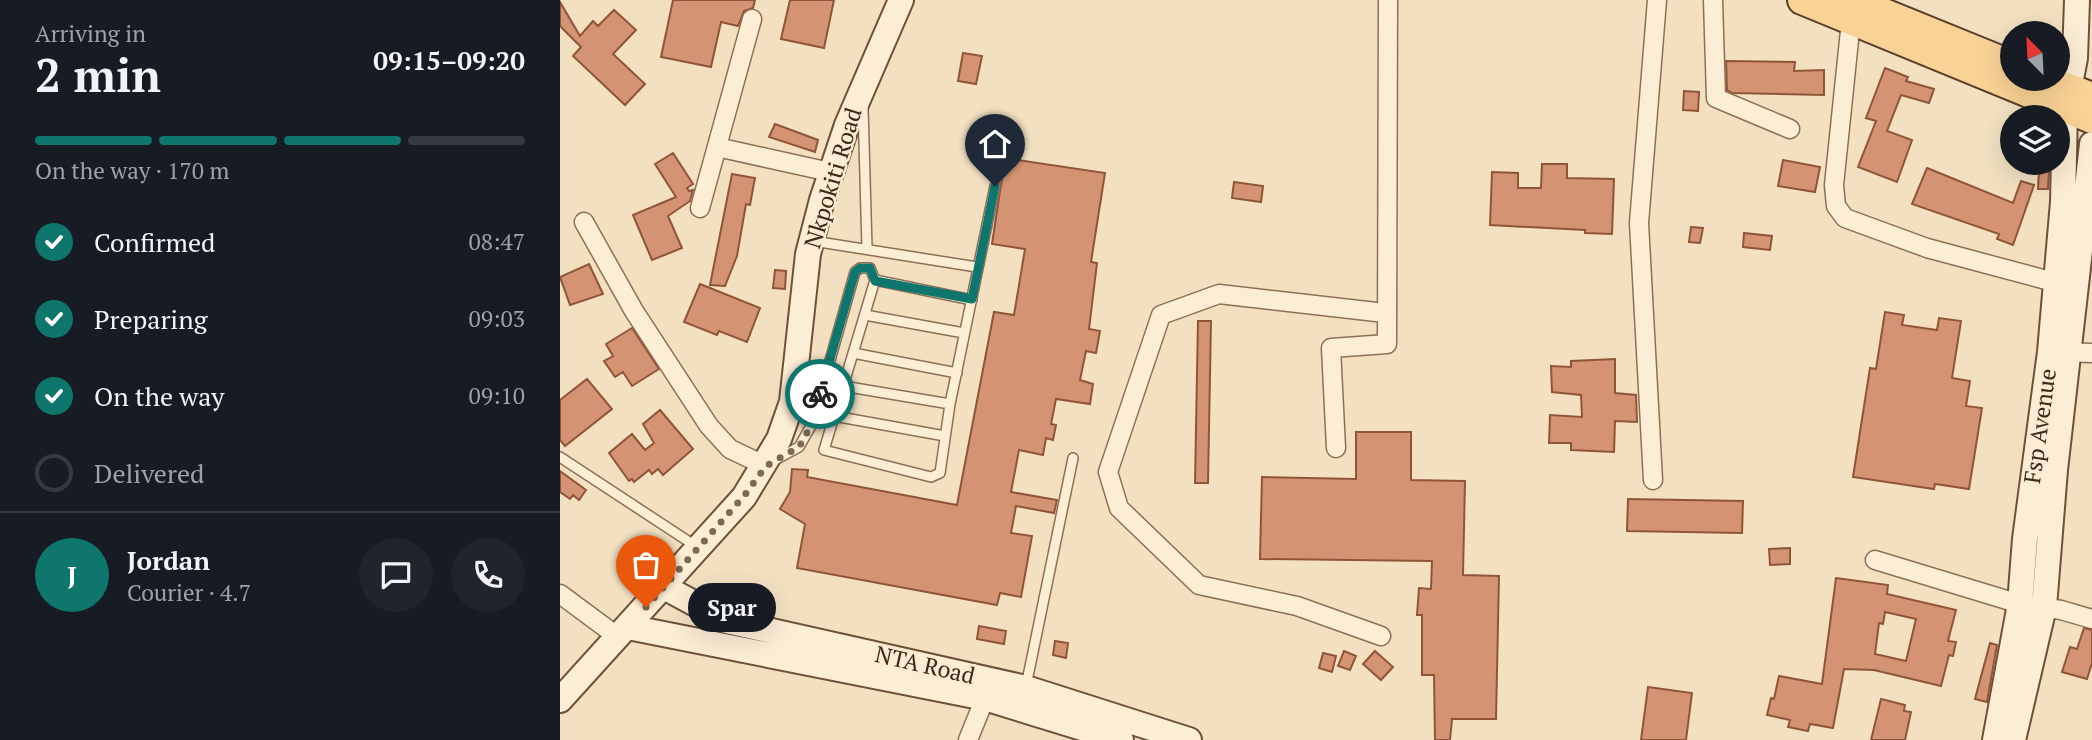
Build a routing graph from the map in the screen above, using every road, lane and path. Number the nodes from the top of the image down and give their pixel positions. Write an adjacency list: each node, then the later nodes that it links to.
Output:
1 (901, 0): 10 (main road, Nkpokiti Road)
2 (1388, 0): 26 (street)
3 (1657, 0): 40 (street)
4 (1713, 0): 13 (street)
5 (1802, 0): 7 (main road)
6 (2077, 0): 11 (main road, Fsp Avenue)
7 (1852, 11): 9 (main road); 11 (main road); 24 (street)
8 (752, 19): 15 (street)
9 (2000, 61)
10 (862, 88): 16 (main road, Nkpokiti Road); 21 (lane)
11 (2068, 93): 12 (main road); 24 (main road, Fsp Avenue)
12 (2092, 119)
13 (1790, 129)
14 (2092, 144): 24 (main road, Fsp Avenue)
15 (717, 147): 16 (street); 18 (street)
16 (830, 172): 20 (main road, Nkpokiti Road)
17 (995, 186): 22 (lane)
18 (700, 208)
19 (584, 222): 39 (street)
20 (812, 240): 21 (lane); 39 (main road, Nkpokiti Road)
21 (867, 248): 22 (lane)
22 (978, 267): 25 (lane)
23 (875, 281): 25 (lane); 27 (lane); 39 (lane)
24 (2066, 285): 29 (main road, Fsp Avenue)
25 (972, 299): 28 (lane)
26 (1385, 313): 36 (street); 48 (street)
27 (865, 315): 28 (lane); 30 (lane)
28 (964, 333): 31 (lane)
29 (2071, 352): 45 (main road, Fsp Avenue)
30 (853, 353): 31 (lane); 32 (lane)
31 (957, 373): 33 (lane)
32 (843, 386): 33 (lane); 34 (lane)
33 (950, 404): 35 (lane)
34 (834, 416): 35 (lane); 35 (lane)
35 (945, 436)
36 (1336, 448)
37 (560, 457): 41 (lane)
38 (1073, 458): 49 (lane)
39 (766, 466): 41 (main road, Nkpokiti Road)
40 (1653, 481)
41 (699, 548): 43 (main road, Nkpokiti Road)
42 (1875, 560): 45 (street)
43 (664, 587): 47 (main road, Nkpokiti Road); 49 (main road, NTA Road)
44 (560, 594): 47 (street)
45 (2032, 606): 46 (street); 55 (main road, Fsp Avenue); 56 (main road, Fsp Avenue)
46 (2092, 619)
47 (623, 632): 50 (main road, NTA Road); 51 (main road, Nkpokiti Road)
48 (1381, 636)
49 (1026, 688): 54 (main road, NTA Road)
50 (985, 698): 52 (street); 53 (main road, NTA Road)
51 (560, 700)
52 (968, 740)
53 (1121, 740)
54 (1189, 740)
55 (1995, 740)
56 (2013, 740)

